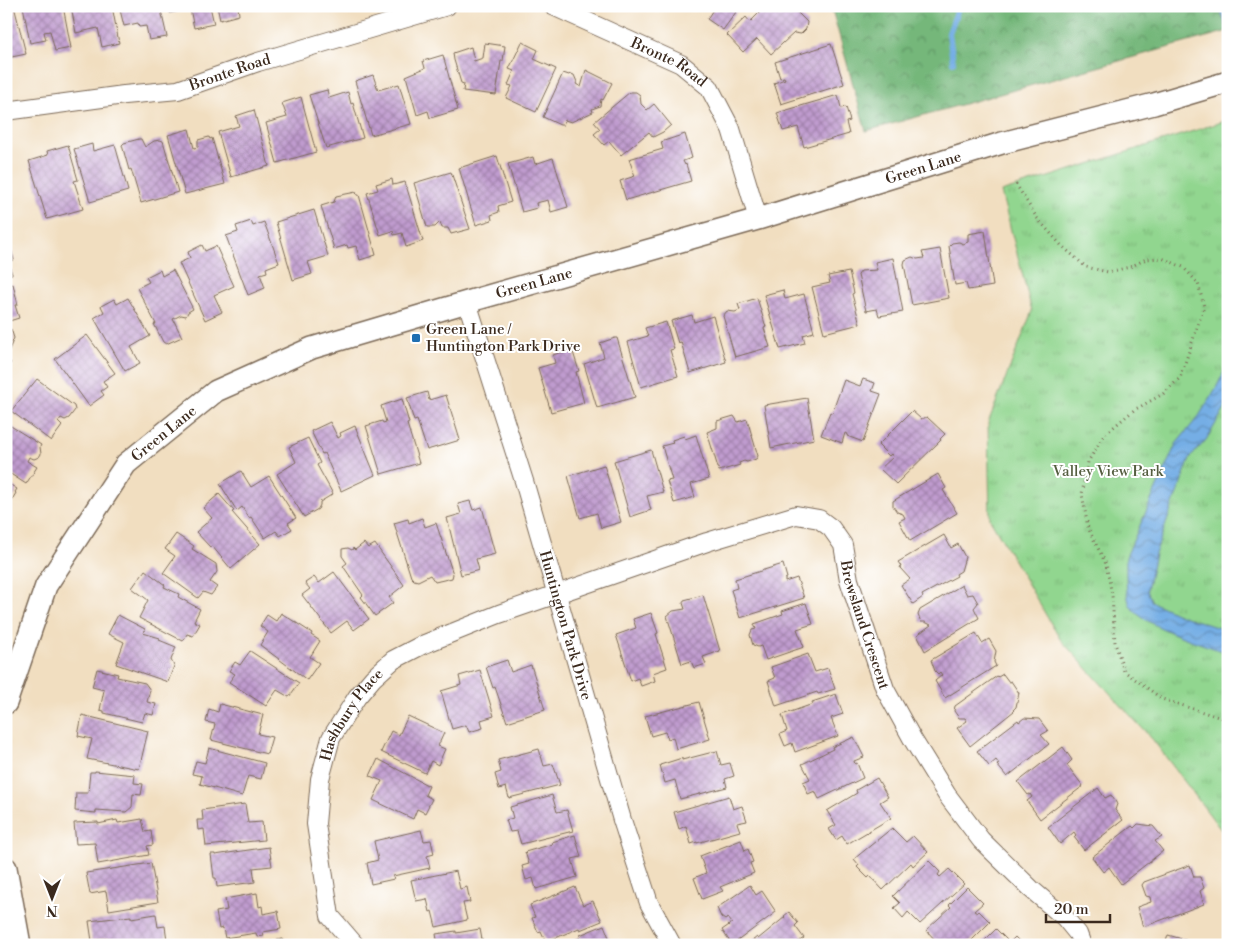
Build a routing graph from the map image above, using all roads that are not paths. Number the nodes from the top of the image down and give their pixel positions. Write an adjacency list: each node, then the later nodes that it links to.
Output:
1 (447, 6): 4 (street, Bronte Road)
2 (553, 6): 5 (street, Bronte Road)
3 (1228, 82): 5 (street, Green Lane)
4 (6, 110)
5 (758, 218): 6 (street, Green Lane)
6 (467, 302): 7 (street, Huntington Park Drive); 8 (street, Green Lane)
7 (556, 593): 11 (street, Hashbury Place); 12 (street, Huntington Park Drive); 13 (street, Brewsland Crescent)
8 (6, 703)
9 (6, 868): 10 (street)
10 (20, 945)
11 (355, 945)
12 (672, 945)
13 (1082, 945)

